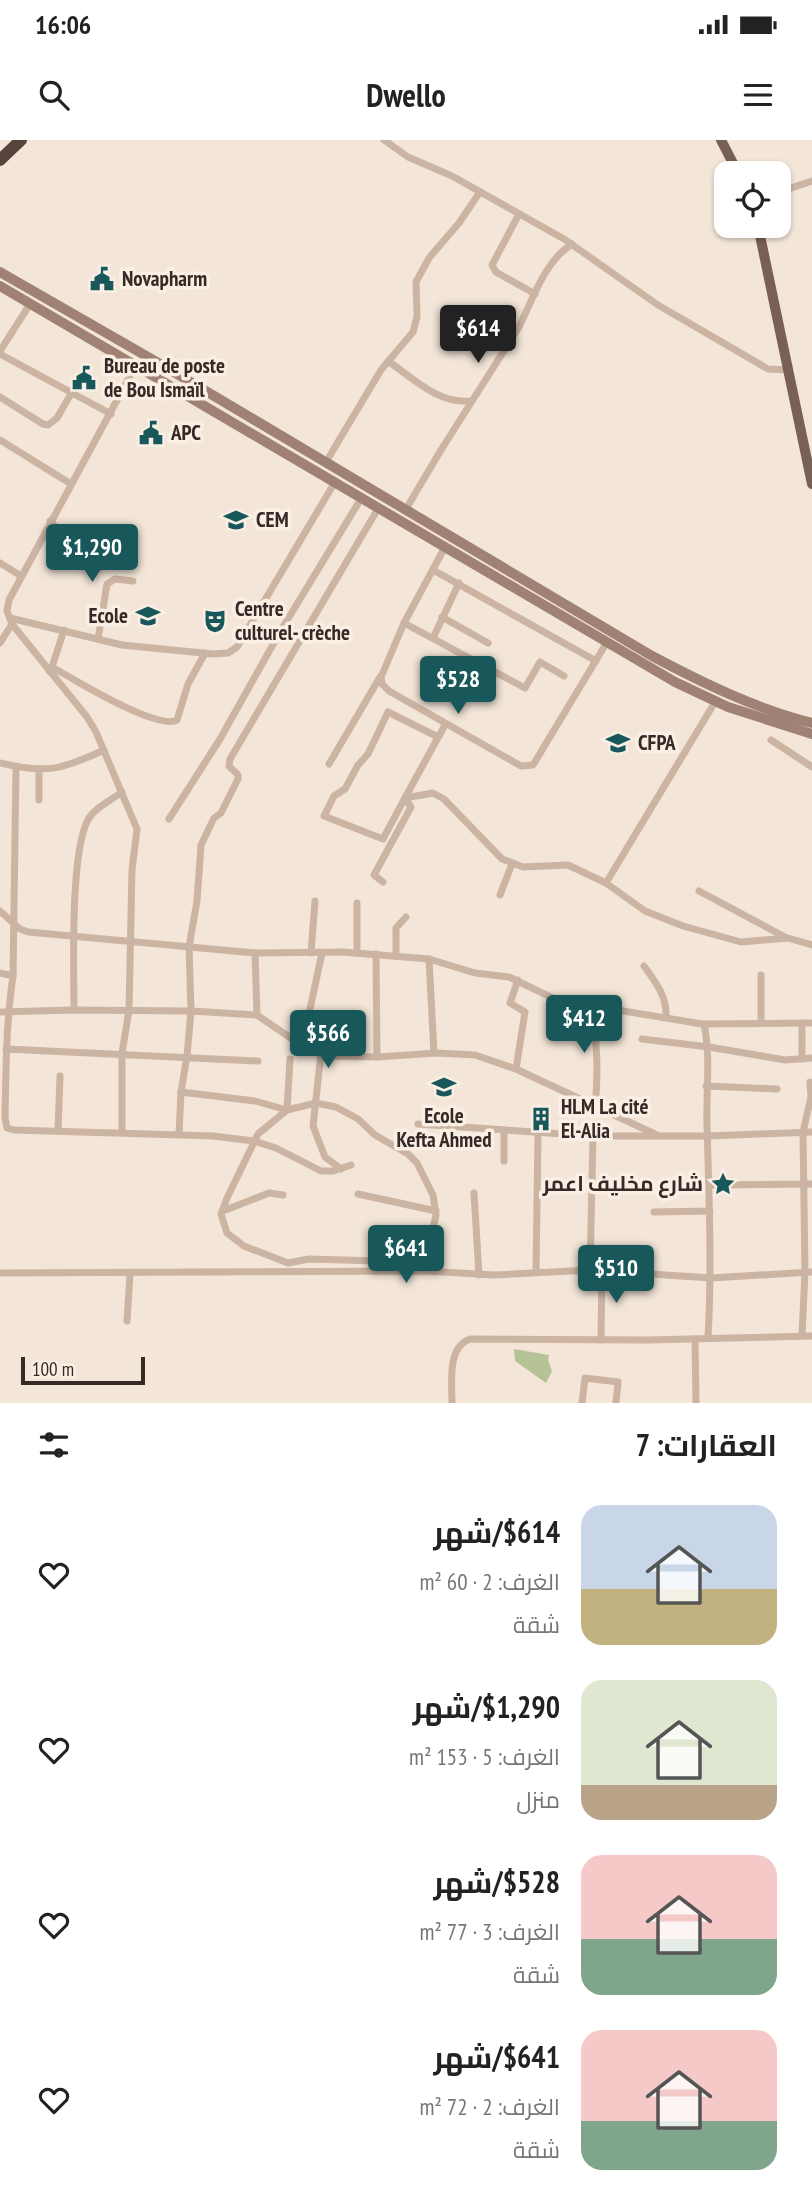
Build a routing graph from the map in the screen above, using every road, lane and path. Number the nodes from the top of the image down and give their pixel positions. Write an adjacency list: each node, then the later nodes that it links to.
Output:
1 (21, 140): 4 (highway)
2 (384, 140): 8 (street)
3 (721, 140): 5 (main road)
4 (0, 160)
5 (731, 161)
6 (812, 181): 7 (street)
7 (791, 188)
8 (480, 192): 9 (street); 17 (street)
9 (519, 214): 11 (street); 14 (street)
10 (760, 238): 19 (main road)
11 (572, 244): 14 (street); 19 (street)
12 (0, 272): 25 (main road)
13 (0, 286): 15 (main road)
14 (534, 294): 22 (street)
15 (30, 304): 16 (street); 18 (main road)
16 (0, 352): 20 (street)
17 (388, 361): 22 (street); 25 (street)
18 (136, 365): 23 (street); 26 (main road)
19 (788, 370): 28 (main road)
20 (72, 392): 21 (street); 23 (street)
21 (0, 397)
22 (471, 401): 31 (street)
23 (111, 414): 27 (street)
24 (0, 440): 27 (street)
25 (326, 462): 31 (main road)
26 (335, 482): 29 (main road); 49 (street)
27 (71, 484): 32 (street)
28 (812, 484)
29 (362, 497): 30 (main road); 69 (street)
30 (379, 507): 33 (main road); 84 (street)
31 (406, 509): 55 (main road)
32 (50, 521): 34 (street); 37 (street)
33 (445, 547): 36 (street); 46 (main road)
34 (114, 549)
35 (0, 564): 37 (street)
36 (433, 570): 39 (street); 42 (street)
37 (21, 576): 41 (street)
38 (133, 581): 45 (street)
39 (459, 583): 40 (street); 50 (street)
40 (442, 617): 44 (street); 48 (street)
41 (11, 621): 43 (street); 47 (street); 51 (street)
42 (404, 623): 44 (street); 53 (street)
43 (64, 630): 45 (street); 51 (street)
44 (433, 638): 52 (street)
45 (98, 639): 49 (street)
46 (607, 642): 50 (street); 54 (main road)
47 (0, 643)
48 (488, 643)
49 (205, 653): 51 (street)
50 (596, 661): 56 (street)
51 (51, 669): 60 (street)
52 (564, 676)
53 (381, 677): 56 (street); 62 (street)
54 (715, 702): 57 (main road); 72 (street)
55 (812, 723)
56 (445, 725): 58 (street)
57 (812, 734)
58 (438, 737): 67 (street); 67 (street)
59 (771, 740): 64 (street)
60 (104, 750): 65 (street); 66 (street)
61 (0, 763): 63 (street)
62 (329, 764)
63 (16, 767): 65 (street); 77 (street)
64 (812, 767)
65 (39, 771): 68 (street)
66 (122, 792): 80 (street); 82 (street)
67 (405, 798): 70 (street); 71 (street)
68 (38, 800)
69 (169, 819)
70 (512, 864): 72 (street); 74 (street)
71 (383, 882)
72 (606, 883): 81 (street)
73 (699, 891): 81 (street)
74 (499, 895)
75 (315, 901): 86 (street)
76 (357, 903): 88 (street)
77 (7, 914): 79 (street)
78 (406, 917): 90 (street)
79 (14, 924): 80 (street); 95 (street)
80 (75, 935): 82 (street); 98 (street)
81 (786, 938): 83 (street)
82 (132, 942): 84 (street); 99 (street)
83 (812, 945)
84 (188, 947): 85 (street); 101 (street)
85 (255, 953): 86 (street); 102 (street)
86 (312, 953): 87 (street)
87 (322, 953): 88 (street); 109 (street)
88 (357, 953): 89 (street)
89 (376, 954): 90 (street); 116 (street)
90 (396, 956): 91 (street)
91 (429, 959): 96 (street); 114 (street)
92 (644, 966): 103 (street)
93 (0, 973): 95 (street)
94 (761, 975): 104 (street)
95 (13, 976): 100 (street)
96 (518, 980): 97 (street); 121 (street)
97 (591, 1004): 103 (street); 128 (street)
98 (74, 1010): 99 (street); 100 (street)
99 (129, 1010): 101 (street); 112 (street)
100 (4, 1011): 111 (street)
101 (191, 1011): 102 (street); 115 (street)
102 (257, 1015): 109 (street)
103 (666, 1017): 107 (street)
104 (761, 1023): 105 (street); 107 (street)
105 (802, 1023): 106 (street); 119 (street)
106 (812, 1023)
107 (704, 1024): 110 (street)
108 (642, 1039): 110 (street)
109 (302, 1046): 113 (street)
110 (709, 1047): 119 (street); 124 (street)
111 (6, 1049): 112 (street); 132 (street)
112 (122, 1053): 115 (street); 133 (street)
113 (321, 1053): 116 (street); 127 (street)
114 (434, 1053): 116 (street); 121 (street)
115 (187, 1056): 120 (street); 126 (street)
116 (377, 1058)
117 (812, 1058): 119 (street)
118 (290, 1059): 129 (street)
119 (802, 1059)
120 (258, 1060)
121 (516, 1069): 128 (street)
122 (60, 1076): 132 (street)
123 (810, 1082): 134 (street)
124 (706, 1086): 125 (street); 140 (street)
125 (777, 1089)
126 (181, 1092): 129 (street); 137 (street)
127 (316, 1103): 129 (street); 144 (street); 151 (street)
128 (595, 1106): 139 (street)
129 (287, 1110): 141 (street)
130 (418, 1124): 131 (street)
131 (504, 1130): 136 (street); 142 (street)
132 (58, 1131): 133 (street)
133 (122, 1132): 137 (street)
134 (803, 1132): 135 (street); 140 (street); 145 (street)
135 (812, 1132)
136 (538, 1133): 138 (street); 158 (street)
137 (179, 1134): 141 (street)
138 (593, 1136): 139 (street); 155 (street)
139 (657, 1136): 140 (street)
140 (708, 1136): 146 (street)
141 (254, 1141): 144 (street); 150 (street)
142 (504, 1161)
143 (351, 1165): 144 (street)
144 (341, 1168)
145 (808, 1184): 146 (street); 159 (street)
146 (710, 1185): 152 (street)
147 (474, 1193): 162 (street)
148 (358, 1194): 151 (street)
149 (283, 1195): 150 (street)
150 (223, 1210): 154 (street)
151 (436, 1211): 154 (street)
152 (710, 1211): 153 (street); 163 (street)
153 (654, 1212)
154 (319, 1259): 157 (street)
155 (590, 1270): 156 (street); 158 (street)
156 (602, 1270): 163 (street); 169 (street)
157 (319, 1272): 161 (street); 162 (street)
158 (536, 1272): 162 (street)
159 (809, 1272): 163 (street); 165 (street)
160 (0, 1273): 161 (street)
161 (131, 1274): 164 (street)
162 (479, 1275)
163 (711, 1278): 167 (street)
164 (127, 1321)
165 (802, 1336): 166 (street); 167 (street)
166 (812, 1336)
167 (708, 1338): 168 (street)
168 (695, 1339): 169 (street); 173 (street)
169 (601, 1340): 170 (street)
170 (452, 1403)
171 (582, 1403): 172 (street)
172 (616, 1403)
173 (696, 1403)

